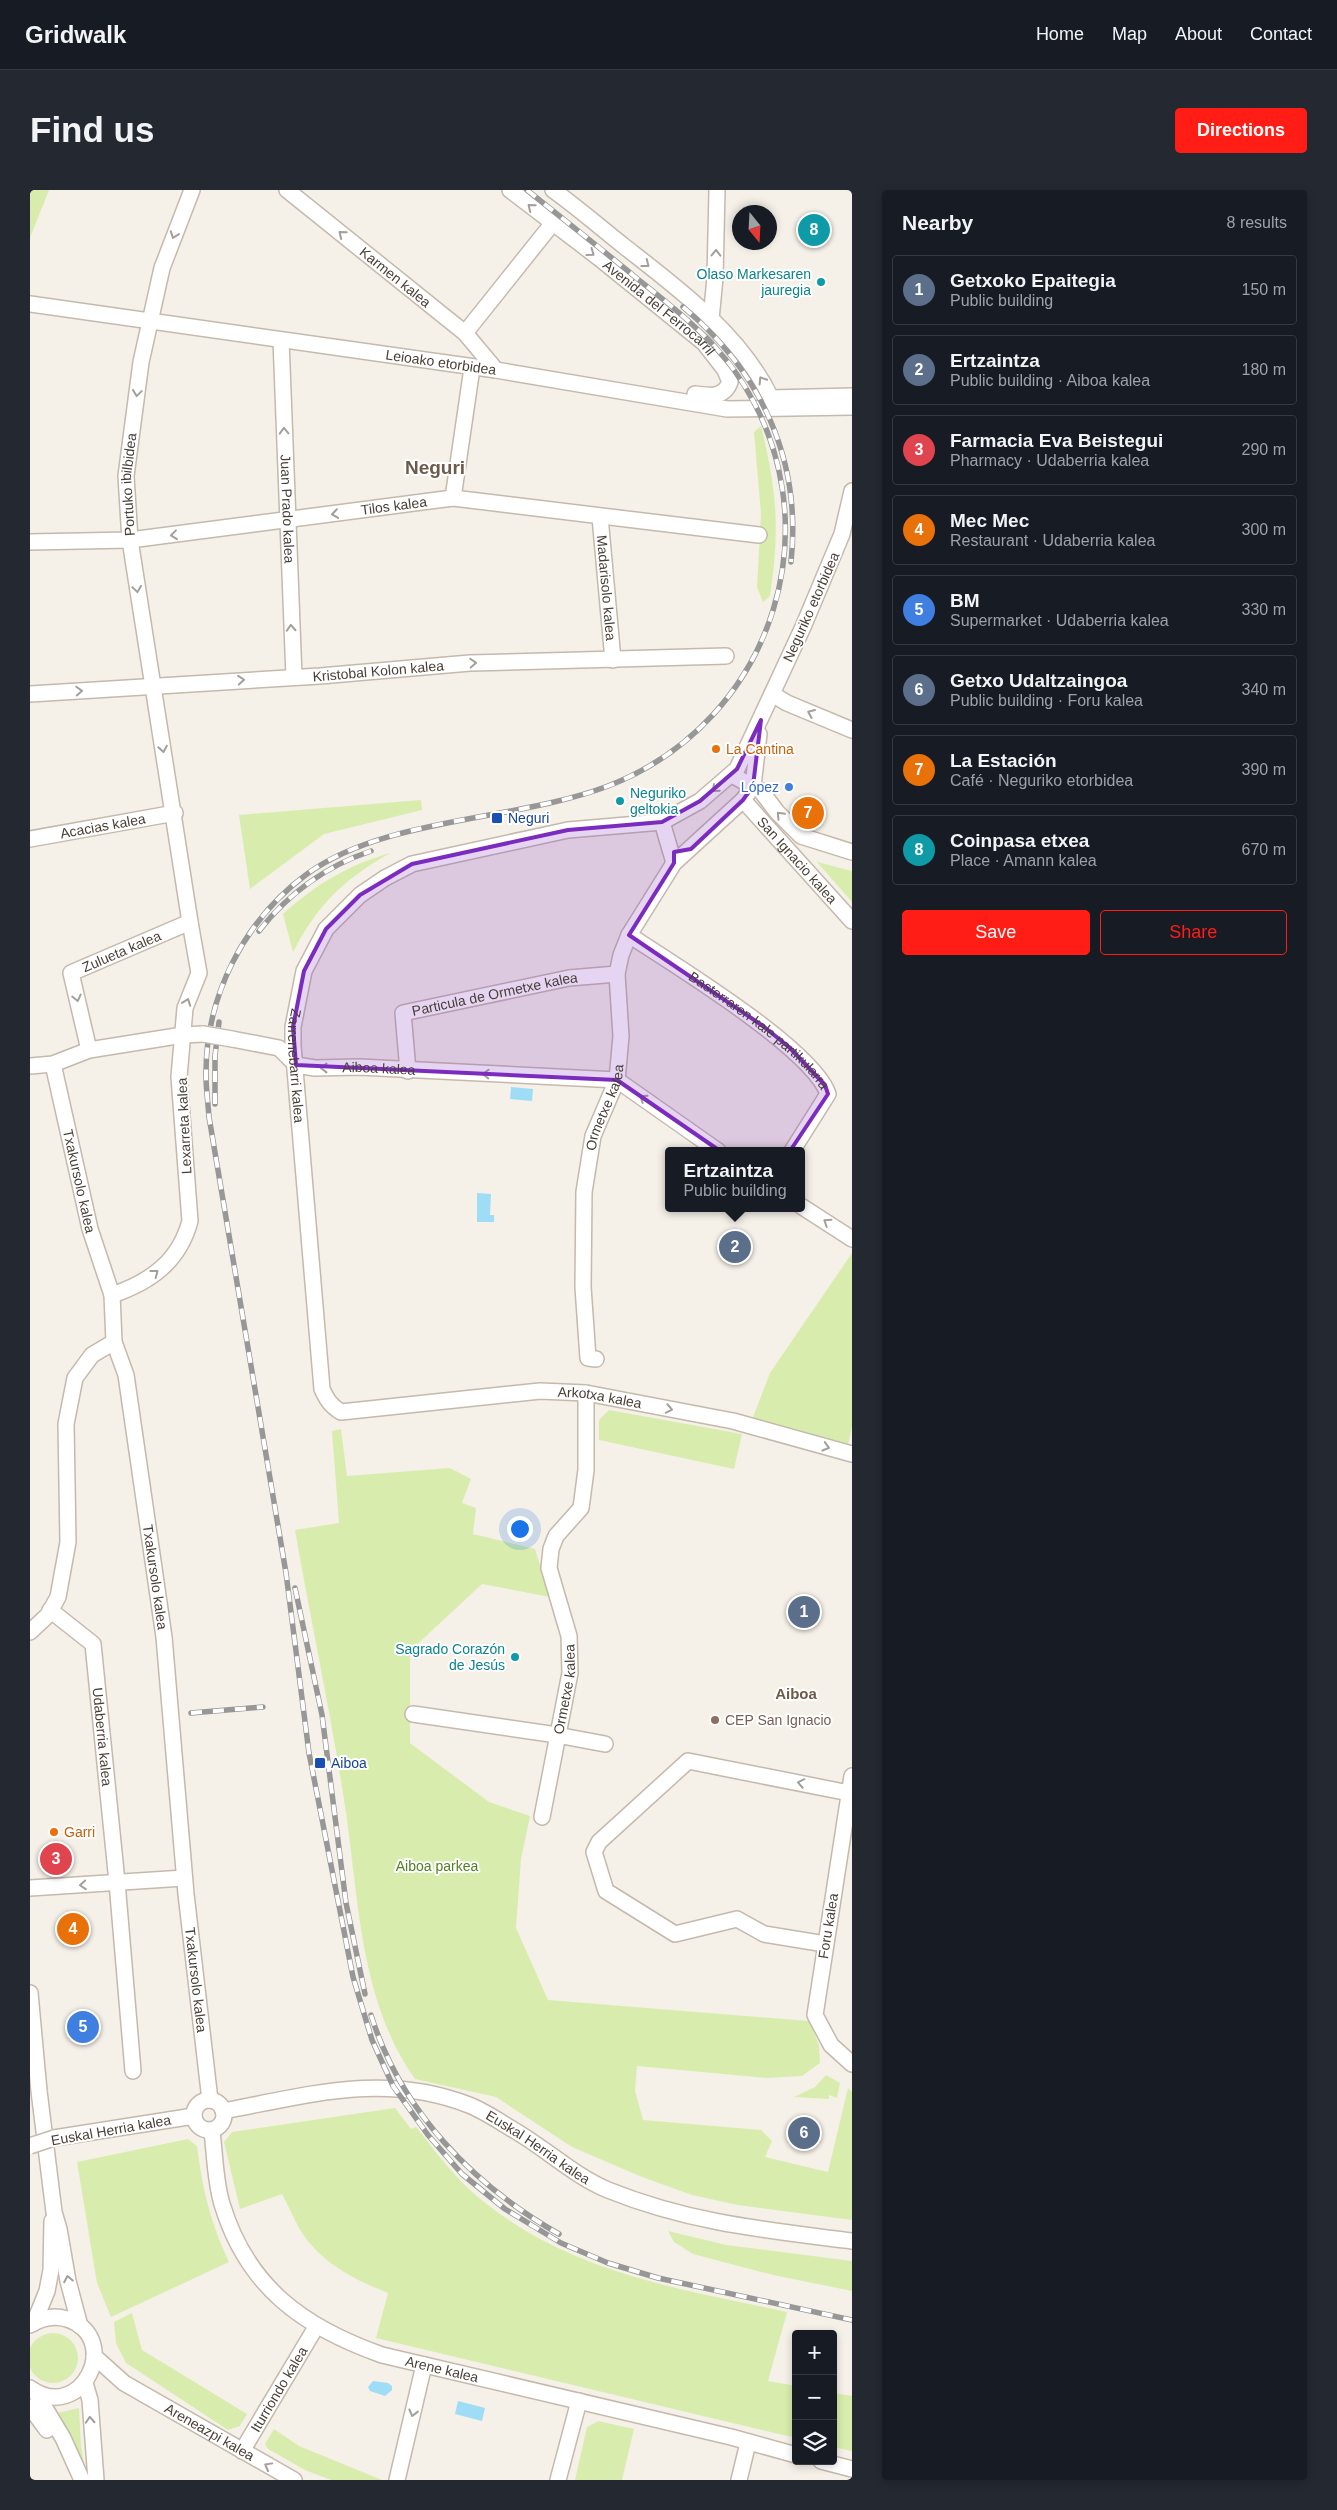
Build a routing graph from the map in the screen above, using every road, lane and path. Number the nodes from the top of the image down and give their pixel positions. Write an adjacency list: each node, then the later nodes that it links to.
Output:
1 (192, 190): 10 (street, Portuko ibilbidea, one-way to 10)
2 (287, 190): 11 (street, Karmen kalea, one-way to 2)
3 (510, 190): 7 (street, Avenida del Ferrocarril, one-way to 3)
4 (553, 190): 6 (street)
5 (717, 190): 9 (street, one-way to 5)
6 (574, 197): 9 (street, one-way to 9)
7 (552, 224): 11 (street); 16 (street, Avenida del Ferrocarril, one-way to 16)
8 (30, 304): 10 (street, Leioako etorbidea)
9 (711, 319): 15 (street, one-way to 9)
10 (150, 321): 12 (street, Leioako etorbidea); 23 (street, Portuko ibilbidea, one-way to 23)
11 (465, 333): 14 (street, Karmen kalea)
12 (281, 340): 13 (street, Leioako etorbidea); 21 (street, Juan Prado kalea, one-way to 12)
13 (472, 368): 14 (street, Leioako etorbidea); 19 (street)
14 (496, 370): 16 (street, Leioako etorbidea)
15 (852, 396)
16 (654, 397): 17 (street, Leioako etorbidea)
17 (852, 407)
18 (852, 491): 30 (street, Neguriko etorbidea)
19 (453, 498): 20 (street, Tilos kalea); 21 (street, Tilos kalea, one-way to 21)
20 (600, 517): 22 (street, Tilos kalea); 26 (street, Madarisolo kalea)
21 (286, 520): 23 (street, Tilos kalea, one-way to 23); 27 (street, Juan Prado kalea, one-way to 21)
22 (759, 535)
23 (130, 540): 24 (street, Tilos kalea); 28 (street, Portuko ibilbidea, one-way to 28)
24 (30, 542)
25 (726, 656): 26 (street, Kristobal Kolon kalea)
26 (613, 660): 27 (street, Kristobal Kolon kalea, one-way to 26)
27 (294, 677): 28 (street, Kristobal Kolon kalea, one-way to 27)
28 (152, 687): 29 (street, Kristobal Kolon kalea, one-way to 28); 36 (street, Portuko ibilbidea, one-way to 36)
29 (30, 694)
30 (772, 694): 31 (street, Neguriko etorbidea); 32 (street, one-way to 30)
31 (761, 720): 33 (street, Neguriko etorbidea); 34 (street, Neguriko etorbidea)
32 (852, 730)
33 (732, 774): 34 (street); 37 (street, Neguriko etorbidea, one-way to 37)
34 (753, 786): 35 (street, Neguriko etorbidea); 41 (street, one-way to 34)
35 (743, 800): 40 (street, Neguriko etorbidea); 43 (street, San Ignacio kalea)
36 (174, 813): 38 (street, Acacias kalea); 44 (street, Portuko ibilbidea)
37 (662, 822): 39 (street); 50 (street, Zarrenebarri kalea)
38 (30, 839)
39 (670, 845): 40 (street); 42 (street)
40 (691, 849): 42 (street, Neguriko etorbidea)
41 (852, 852)
42 (674, 863): 45 (street, Ormetxe kalea)
43 (852, 921)
44 (189, 922): 47 (street, Lexarreta kalea, one-way to 44); 48 (street, Zulueta kalea, one-way to 48)
45 (629, 935): 46 (street, Ormetxe kalea); 55 (street, Basterraren kale partikularra)
46 (617, 974): 52 (street, Particula de Ormetxe kalea); 53 (street, Ormetxe kalea)
47 (183, 1035): 48 (street); 50 (street, bridge); 58 (street, Lexarreta kalea, one-way to 47)
48 (90, 1050): 49 (street)
49 (52, 1064): 51 (street); 58 (street, Txakursolo kalea)
50 (296, 1064): 52 (street, Aiboa kalea, one-way to 50); 62 (street, Zarrenebarri kalea)
51 (30, 1066)
52 (408, 1071): 53 (street, Aiboa kalea, one-way to 52)
53 (617, 1080): 54 (street, one-way to 53); 60 (street, Ormetxe kalea)
54 (712, 1147)
55 (795, 1147)
56 (805, 1209): 57 (street, one-way to 56)
57 (852, 1239)
58 (112, 1294): 59 (street, Txakursolo kalea)
59 (114, 1342): 64 (street); 72 (street, Txakursolo kalea)
60 (596, 1359)
61 (586, 1393): 62 (street, Arkotxa kalea); 63 (street, Arkotxa kalea, one-way to 63); 67 (street, Ormetxe kalea)
62 (341, 1412)
63 (852, 1454)
64 (50, 1610): 65 (street); 73 (street, Udaberria kalea)
65 (31, 1631)
66 (413, 1714): 67 (street)
67 (557, 1735): 68 (street); 71 (street, Ormetxe kalea)
68 (605, 1744)
69 (852, 1777): 70 (street, Foru kalea)
70 (849, 1793): 75 (street, Foru kalea); 75 (street, one-way to 75)
71 (542, 1816)
72 (184, 1878): 73 (street); 79 (street, Txakursolo kalea)
73 (117, 1882): 74 (street, one-way to 74); 78 (street, Udaberria kalea)
74 (30, 1888)
75 (826, 1944): 77 (street, Foru kalea)
76 (30, 1993): 86 (street)
77 (852, 2064)
78 (133, 2071)
79 (210, 2100): 80 (street); 81 (street)
80 (223, 2110): 82 (street); 87 (street, Euskal Herria kalea)
81 (194, 2116): 82 (street); 83 (street, Euskal Herria kalea)
82 (212, 2132): 90 (street, Arene kalea)
83 (54, 2138): 84 (street, bridge); 85 (street, Euskal Herria kalea, bridge)
84 (30, 2140)
85 (30, 2146)
86 (54, 2212): 88 (street); 89 (street, one-way to 86)
87 (852, 2241)
88 (32, 2324): 89 (street)
89 (80, 2326): 91 (street)
90 (316, 2327): 92 (street, Arene kalea); 99 (street, Iturriondo kalea)
91 (94, 2356): 93 (street); 94 (street, Areneazpi kalea)
92 (424, 2365): 96 (street, Arene kalea); 107 (street, one-way to 107)
93 (87, 2379): 94 (street, Areneazpi kalea); 95 (street); 105 (street, one-way to 93)
94 (124, 2383): 99 (street, Areneazpi kalea)
95 (33, 2390): 104 (street)
96 (579, 2401): 98 (street, Arene kalea); 108 (street)
97 (30, 2407): 103 (street)
98 (748, 2443): 100 (street, Arene kalea); 109 (street)
99 (242, 2451): 106 (street, Areneazpi kalea, one-way to 99)
100 (792, 2454)
101 (836, 2465): 102 (street)
102 (852, 2469)
103 (75, 2480)
104 (82, 2480)
105 (96, 2480)
106 (294, 2480)
107 (396, 2480)
108 (558, 2480)
109 (739, 2480)

